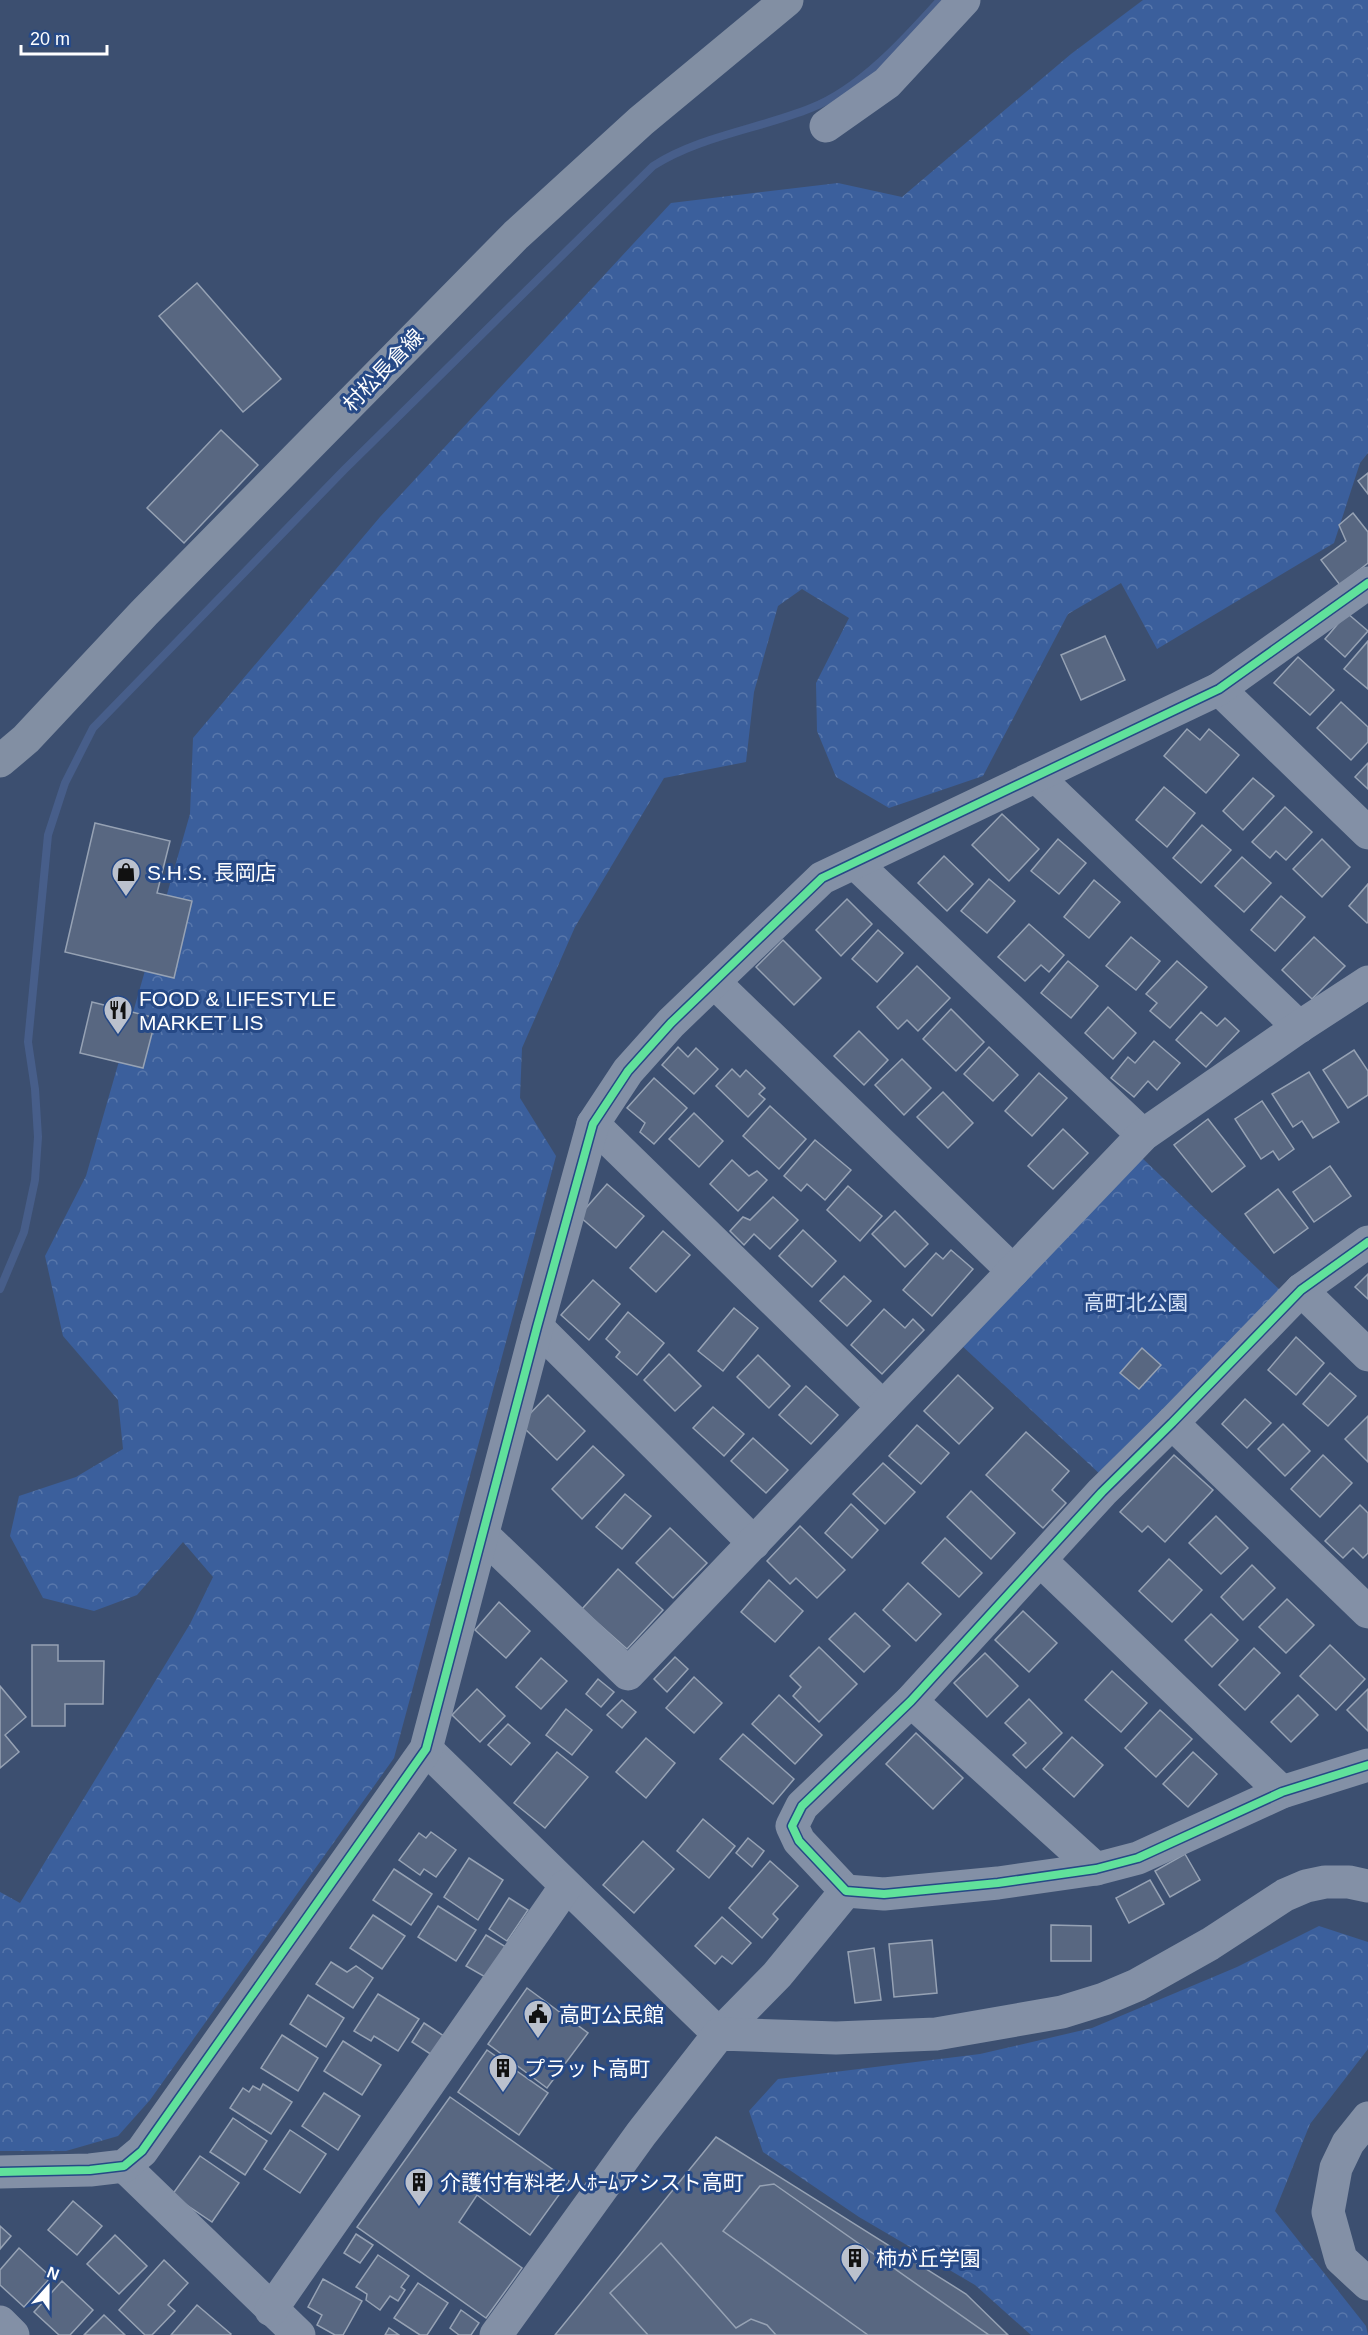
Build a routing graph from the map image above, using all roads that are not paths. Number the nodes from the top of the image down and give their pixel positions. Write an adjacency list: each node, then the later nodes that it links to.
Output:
1 (787, 0): 6 (main road, 村松長倉線)
2 (964, 0): 3 (street)
3 (826, 126)
4 (1368, 583): 5 (street)
5 (1219, 689): 7 (street); 8 (street)
6 (0, 761)
7 (1037, 777): 9 (street); 12 (street)
8 (1368, 833)
9 (855, 862): 10 (street); 14 (street)
10 (714, 982): 13 (street); 16 (street)
11 (1368, 982): 12 (street)
12 (1299, 1027): 14 (street)
13 (593, 1124): 18 (street); 20 (street)
14 (1143, 1135): 16 (street)
15 (1368, 1242): 17 (street)
16 (1013, 1271): 20 (street)
17 (1301, 1290): 19 (street); 21 (street)
18 (537, 1327): 22 (street); 23 (street)
19 (1368, 1355)
20 (883, 1407): 23 (street)
21 (1172, 1424): 24 (street); 25 (street)
22 (483, 1535): 23 (street); 27 (street)
23 (754, 1543)
24 (1040, 1560): 26 (street); 29 (street)
25 (1368, 1612)
26 (911, 1701): 30 (street); 33 (street)
27 (426, 1749): 31 (street); 36 (street)
28 (1368, 1765): 29 (street)
29 (1282, 1792): 30 (street)
30 (1096, 1869): 33 (street)
31 (566, 1886): 34 (street); 39 (street)
32 (1368, 1886): 34 (street)
33 (846, 1891): 34 (street)
34 (719, 2034): 43 (street)
35 (1368, 2118): 38 (street)
36 (123, 2166): 37 (street); 39 (street)
37 (0, 2172)
38 (1368, 2284)
39 (271, 2310): 42 (street)
40 (0, 2322): 41 (street)
41 (13, 2335)
42 (299, 2335)
43 (496, 2335)

